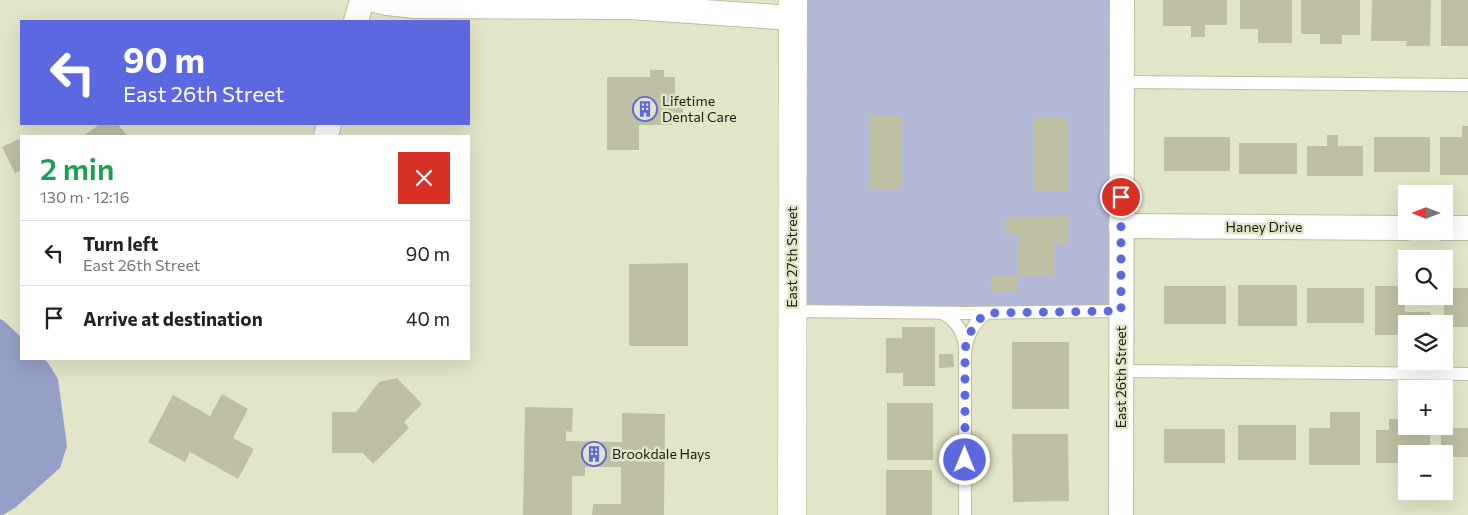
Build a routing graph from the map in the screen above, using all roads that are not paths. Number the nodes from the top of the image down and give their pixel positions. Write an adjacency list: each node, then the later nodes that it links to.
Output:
1 (362, 0): 5 (street)
2 (375, 0): 4 (street)
3 (1122, 0): 6 (street, East 26th Street)
4 (792, 9): 12 (main road, East 27th Street)
5 (356, 20)
6 (1122, 82): 7 (lane); 8 (street, East 26th Street)
7 (1468, 85)
8 (1121, 226): 9 (street, Haney Drive); 13 (street, East 26th Street)
9 (1398, 228)
10 (1453, 228): 11 (street)
11 (1468, 228)
12 (792, 311): 14 (lane); 19 (main road, East 27th Street)
13 (1121, 311): 15 (lane); 17 (street, East 26th Street)
14 (940, 313): 15 (lane); 16 (lane)
15 (987, 313): 16 (lane)
16 (965, 349): 20 (lane)
17 (1121, 371): 18 (lane); 21 (street, East 26th Street)
18 (1468, 374)
19 (792, 515)
20 (966, 515)
21 (1121, 515)

